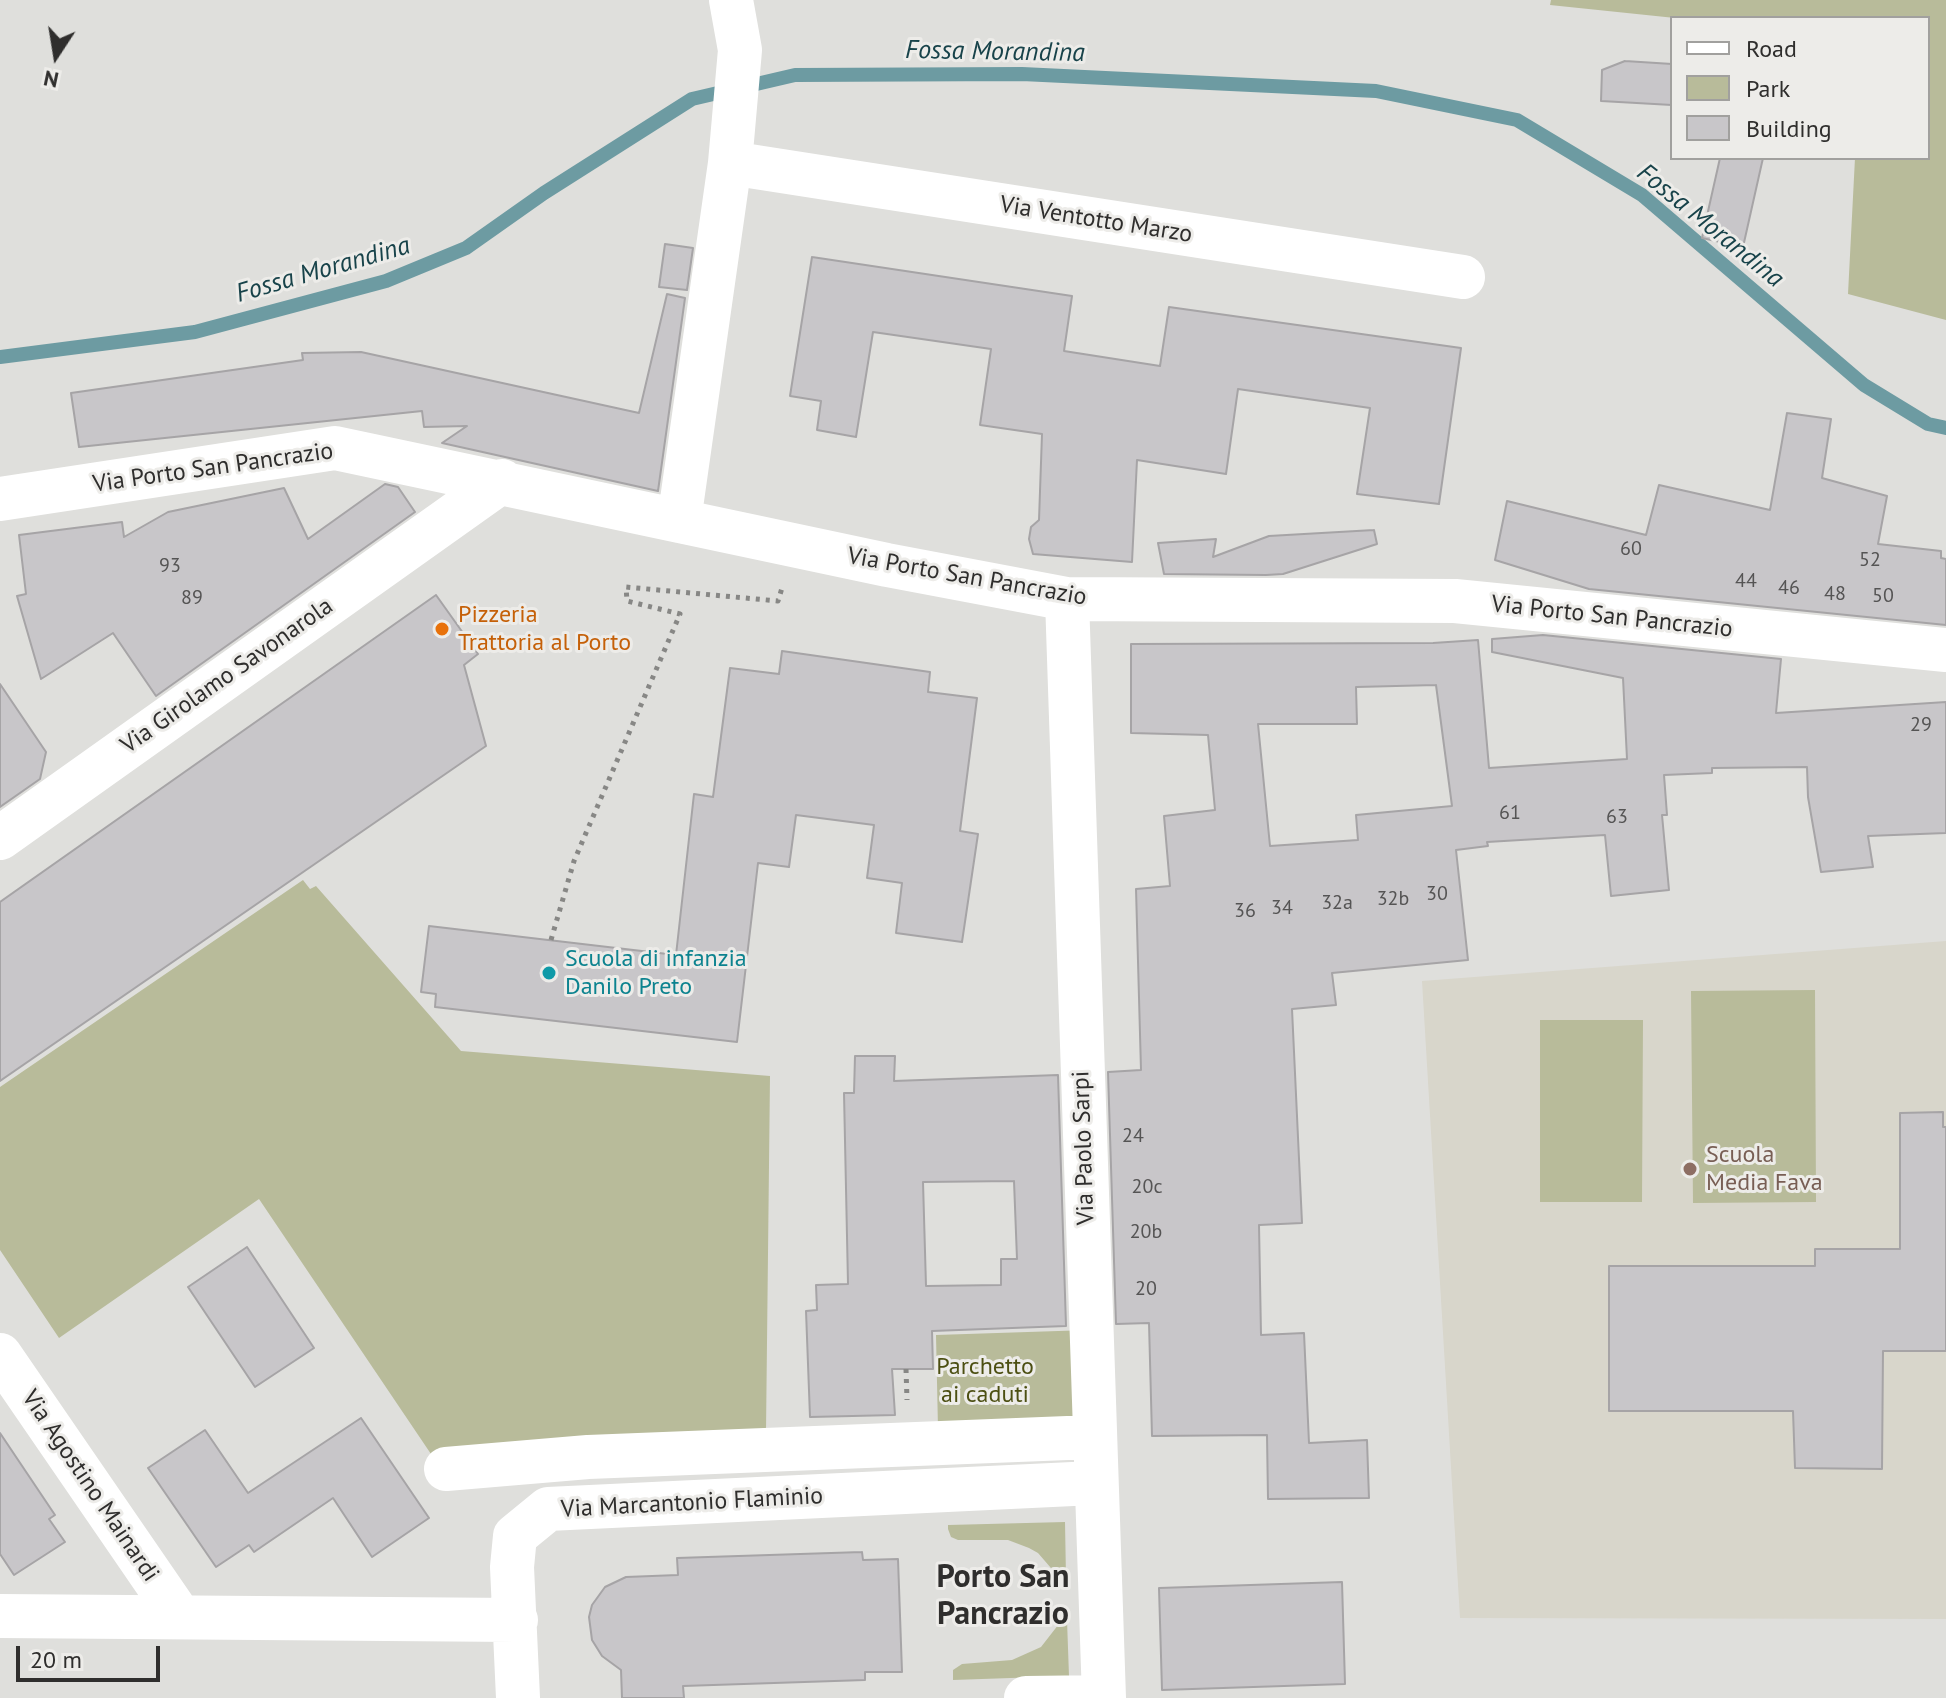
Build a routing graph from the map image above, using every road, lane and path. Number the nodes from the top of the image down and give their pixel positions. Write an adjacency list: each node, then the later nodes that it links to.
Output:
1 (731, 0): 2 (street)
2 (730, 163): 3 (street, Via Ventotto Marzo); 8 (street)
3 (1463, 277)
4 (448, 470): 5 (street, Via Porto San Pancrazio); 6 (street, Via Porto San Pancrazio); 7 (street)
5 (502, 481): 7 (street, Via Girolamo Savonarola); 8 (street, Via Porto San Pancrazio)
6 (0, 499)
7 (454, 515): 12 (street, Via Girolamo Savonarola)
8 (679, 521): 9 (street, Via Porto San Pancrazio)
9 (797, 546): 10 (street, Via Porto San Pancrazio); 13 (path)
10 (1067, 599): 11 (street, Via Porto San Pancrazio); 15 (street, Via Paolo Sarpi)
11 (1946, 650)
12 (0, 838)
13 (551, 940)
14 (0, 1355): 19 (street, Via Agostino Mainardi)
15 (1093, 1437): 16 (street); 17 (street, Via Paolo Sarpi)
16 (446, 1469)
17 (1094, 1483): 20 (street, Via Marcantonio Flaminio); 23 (street, Via Paolo Sarpi)
18 (0, 1616): 19 (street)
19 (180, 1617): 20 (street)
20 (516, 1620): 21 (street)
21 (518, 1698)
22 (1026, 1698): 23 (street, Via Paolo Sarpi)
23 (1104, 1698)

